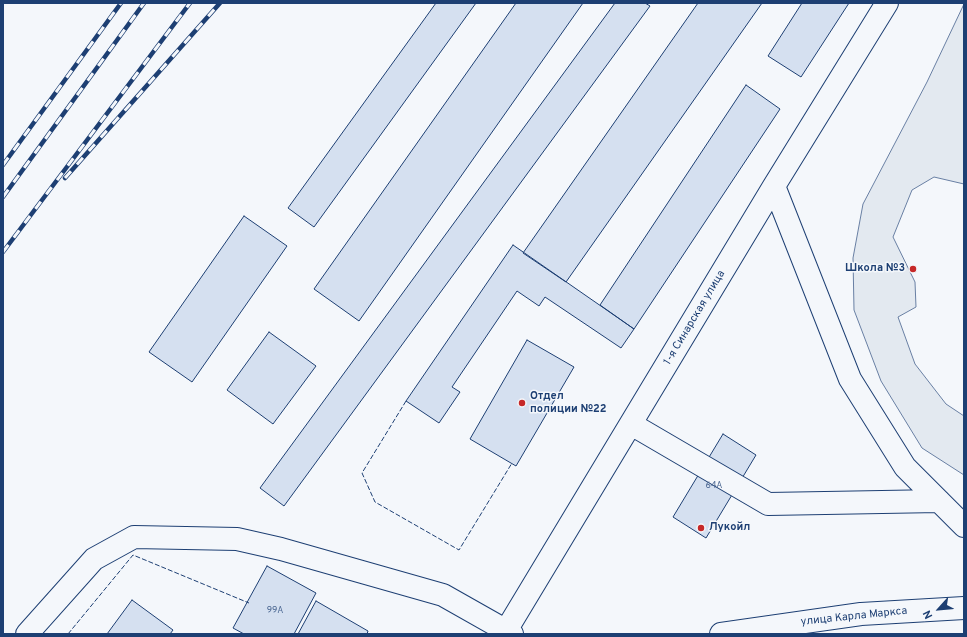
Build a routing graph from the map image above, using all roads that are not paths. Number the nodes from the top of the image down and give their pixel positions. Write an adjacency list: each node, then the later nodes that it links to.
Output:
1 (887, 3): 2 (street, 1-я Синарская улица)
2 (774, 186): 3 (street, 1-я Синарская улица); 4 (street)
3 (631, 424): 4 (street); 7 (street, 1-я Синарская улица)
4 (938, 501): 5 (street)
5 (964, 526)
6 (964, 608): 9 (street, улица Карла Маркса)
7 (508, 633): 8 (street)
8 (28, 634)
9 (721, 634)

